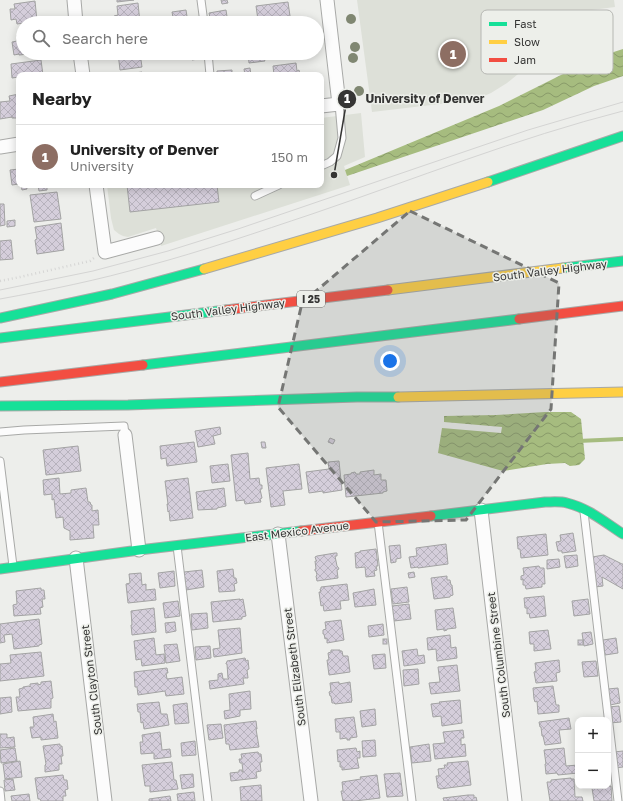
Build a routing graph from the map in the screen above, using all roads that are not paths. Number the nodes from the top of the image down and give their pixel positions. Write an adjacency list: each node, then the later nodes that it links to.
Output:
1 (74, 0): 4 (street)
2 (201, 0): 5 (lane)
3 (327, 0): 10 (street)
4 (75, 16)
5 (203, 16)
6 (81, 60): 8 (street)
7 (209, 60): 9 (lane)
8 (83, 72)
9 (210, 72)
10 (339, 104): 11 (street); 16 (lane)
11 (324, 106)
12 (623, 136): 19 (main road)
13 (16, 144): 15 (street)
14 (623, 144): 19 (main road)
15 (0, 146)
16 (324, 165)
17 (96, 188): 21 (street)
18 (272, 188): 20 (lane)
19 (457, 193): 24 (main road)
20 (254, 196)
21 (157, 238)
22 (623, 261): 25 (main road, South Valley Highway / I 25)
23 (623, 306): 26 (main road)
24 (0, 318)
25 (0, 338)
26 (0, 382)
27 (623, 392): 28 (main road)
28 (0, 406)
29 (0, 432): 30 (lane)
30 (125, 435): 38 (street)
31 (0, 461): 40 (lane)
32 (481, 510): 33 (main road, East Mexico Avenue); 34 (main road, East Mexico Avenue); 48 (street, South Columbine Street)
33 (584, 510): 36 (main road, East Mexico Avenue); 49 (lane)
34 (378, 521): 35 (main road, East Mexico Avenue); 47 (lane)
35 (278, 534): 37 (main road, East Mexico Avenue); 46 (street, South Elizabeth Street)
36 (623, 534)
37 (177, 546): 38 (main road, East Mexico Avenue); 45 (lane)
38 (139, 550): 39 (main road, East Mexico Avenue)
39 (76, 558): 40 (main road, East Mexico Avenue); 44 (street, South Clayton Street)
40 (13, 567): 41 (main road, East Mexico Avenue)
41 (0, 569)
42 (0, 791): 43 (lane)
43 (1, 801)
44 (105, 801)
45 (208, 801)
46 (311, 801)
47 (412, 801)
48 (515, 801)
49 (618, 801)

